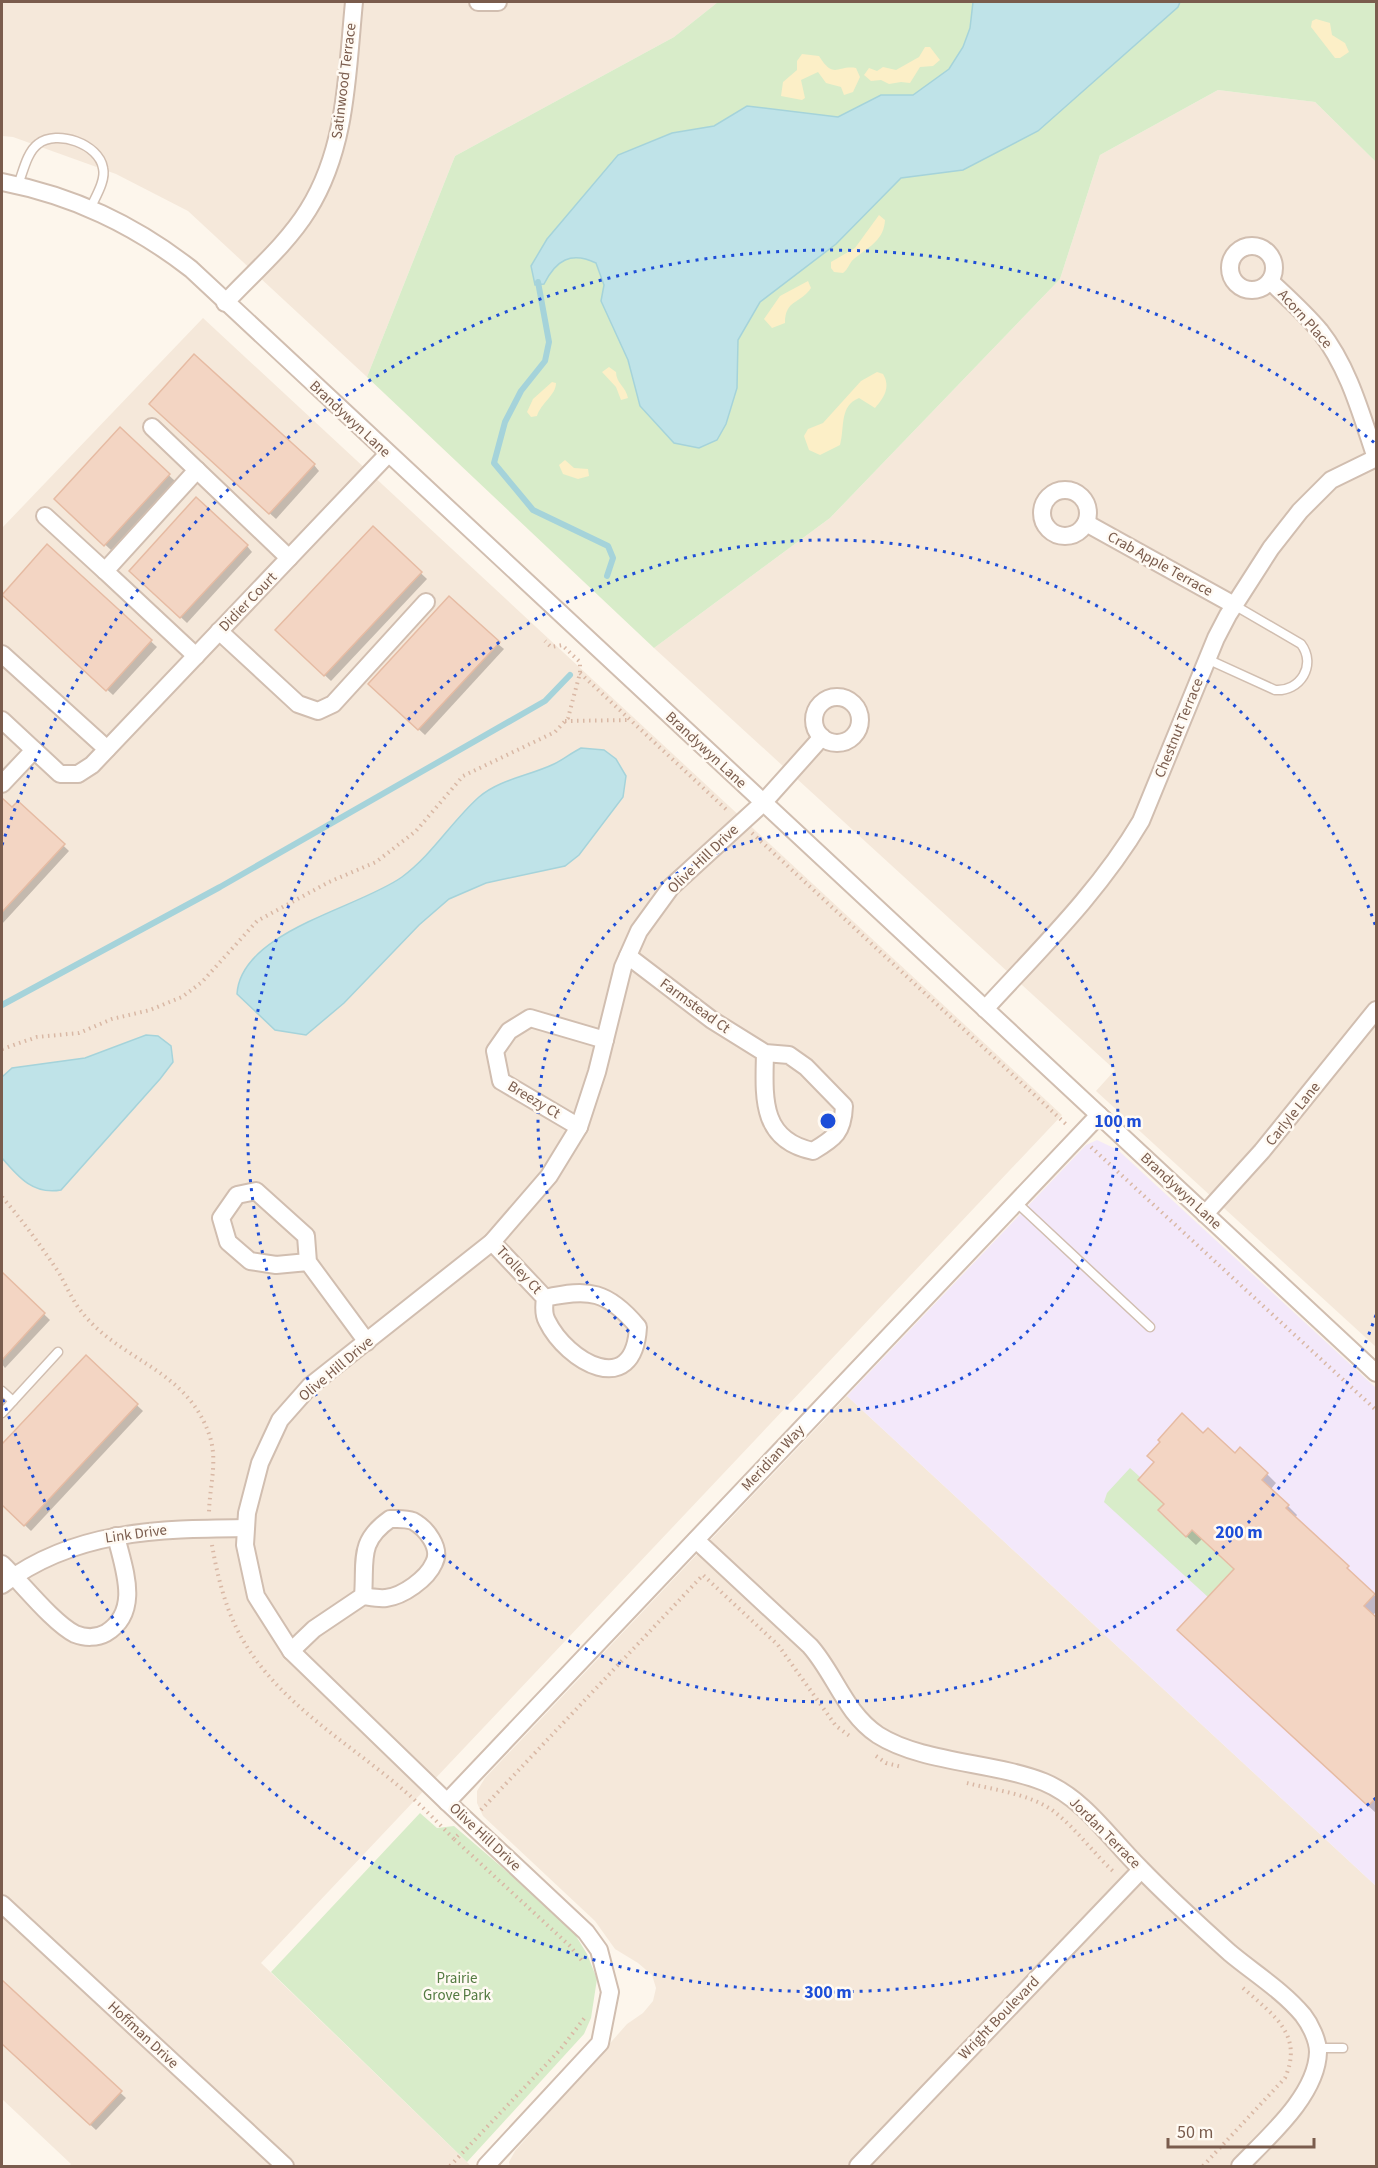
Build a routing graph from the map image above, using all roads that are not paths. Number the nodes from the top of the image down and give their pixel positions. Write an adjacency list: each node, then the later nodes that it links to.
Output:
1 (354, 2): 7 (street, Satinwood Terrace)
2 (478, 2): 3 (street)
3 (498, 2)
4 (10, 183): 5 (street, Brandywyn Lane); 5 (lane)
5 (91, 207): 7 (street, Brandywyn Lane)
6 (1270, 281): 10 (street, Acorn Place)
7 (225, 303): 9 (street, Brandywyn Lane)
8 (152, 427): 11 (street)
9 (388, 454): 14 (street, Didier Court); 27 (street, Brandywyn Lane)
10 (1376, 458): 17 (street, Chestnut Terrace)
11 (197, 470): 14 (street); 15 (street)
12 (45, 516): 15 (street)
13 (1086, 523): 17 (street, Crab Apple Terrace)
14 (289, 558): 18 (street, Didier Court)
15 (105, 571): 20 (street)
16 (426, 602): 18 (street)
17 (1234, 605): 21 (street, Chestnut Terrace); 21 (lane)
18 (219, 631): 20 (street, Didier Court)
19 (2, 654): 24 (street)
20 (196, 657): 24 (street, Didier Court)
21 (1207, 659): 29 (street, Chestnut Terrace)
22 (2, 720): 25 (street, Didier Court)
23 (822, 736): 27 (street, Olive Hill Drive)
24 (107, 749): 25 (street, Didier Court)
25 (34, 750): 26 (street)
26 (2, 784)
27 (763, 803): 28 (street, Olive Hill Drive); 29 (street, Brandywyn Lane)
28 (628, 956): 31 (street, Olive Hill Drive); 32 (street, Farmstead Ct)
29 (985, 1009): 33 (street, Brandywyn Lane)
30 (1377, 1010): 36 (street, Carlyle Lane)
31 (605, 1040): 34 (street, Olive Hill Drive); 34 (street, Breezy Ct)
32 (765, 1053): 32 (street, Farmstead Ct)
33 (1098, 1114): 35 (street, Meridian Way); 36 (street, Brandywyn Lane)
34 (579, 1127): 37 (street, Olive Hill Drive)
35 (1016, 1202): 40 (lane); 49 (street, Meridian Way)
36 (1205, 1214): 43 (street, Brandywyn Lane)
37 (492, 1242): 39 (street, Trolley Ct); 41 (street, Olive Hill Drive)
38 (308, 1262): 38 (street); 41 (street)
39 (545, 1298): 39 (street, Trolley Ct)
40 (1150, 1327)
41 (367, 1342): 47 (street, Olive Hill Drive)
42 (58, 1352): 45 (lane)
43 (1377, 1373)
44 (2, 1390): 45 (lane)
45 (13, 1401): 46 (lane)
46 (2, 1413)
47 (245, 1528): 48 (street, Link Drive); 52 (street, Olive Hill Drive)
48 (116, 1536): 50 (street, Link Drive); 50 (street)
49 (696, 1540): 53 (street, Meridian Way); 54 (street, Jordan Terrace)
50 (6, 1575)
51 (363, 1596): 51 (street); 52 (street)
52 (291, 1651): 53 (street, Olive Hill Drive)
53 (447, 1802): 59 (street, Olive Hill Drive)
54 (1141, 1869): 56 (street, Jordan Terrace); 60 (street, Wright Boulevard)
55 (2, 1904): 58 (street, Hoffman Drive)
56 (1317, 2048): 57 (lane); 61 (street)
57 (1343, 2048)
58 (285, 2166)
59 (488, 2166)
60 (858, 2166)
61 (1240, 2166)

